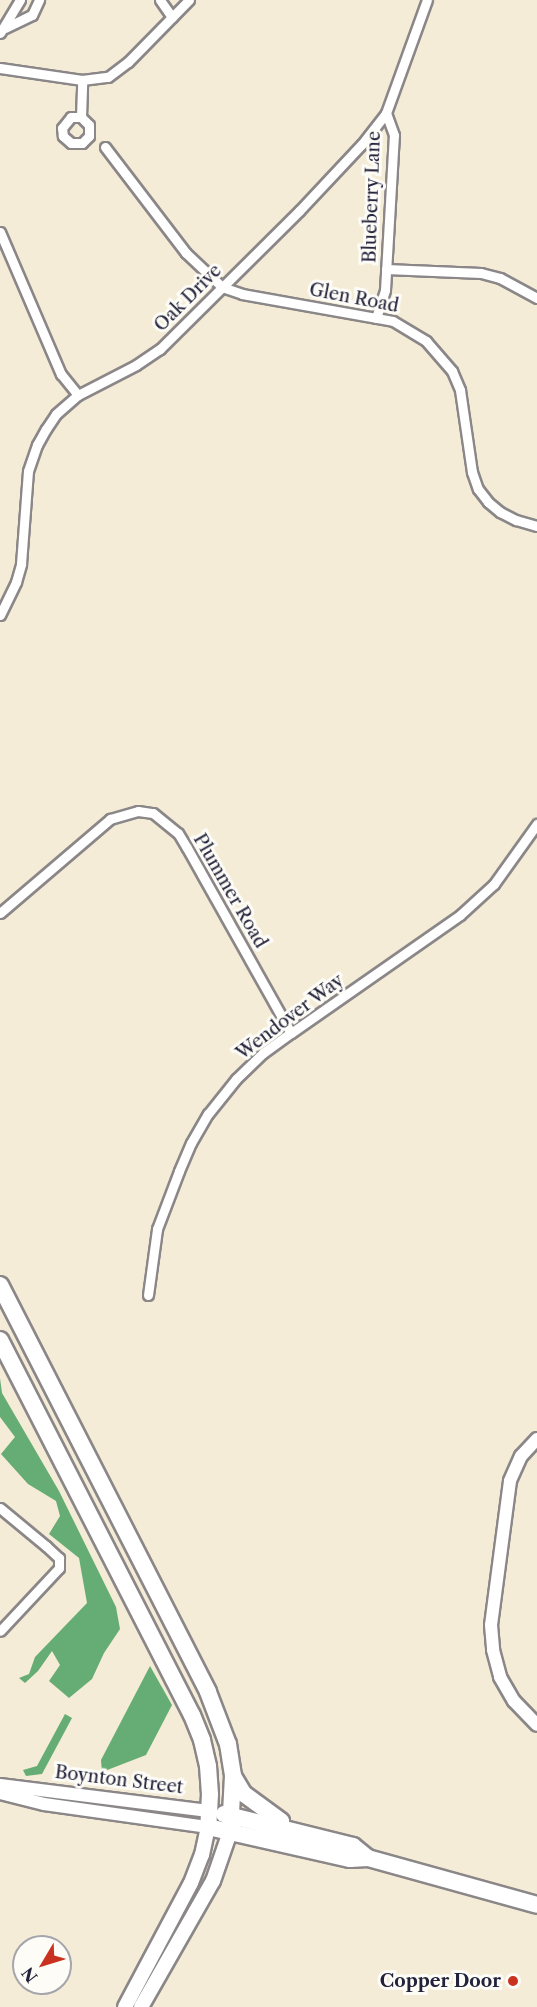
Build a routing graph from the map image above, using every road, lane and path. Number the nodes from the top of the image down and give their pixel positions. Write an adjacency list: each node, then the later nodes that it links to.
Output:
1 (20, 0): 7 (street)
2 (39, 0): 7 (street)
3 (160, 0): 6 (street)
4 (189, 0): 6 (street)
5 (428, 0): 10 (street, Oak Drive)
6 (172, 17): 9 (street)
7 (2, 31)
8 (0, 68): 9 (street)
9 (82, 80): 11 (street)
10 (386, 113): 14 (street, Blueberry Lane); 15 (street, Oak Drive)
11 (81, 117)
12 (105, 147): 15 (street)
13 (0, 232): 18 (street)
14 (386, 269): 16 (street); 17 (street, Blueberry Lane)
15 (222, 288): 17 (street, Glen Road); 18 (street, Oak Drive)
16 (537, 298)
17 (376, 318): 19 (street, Glen Road)
18 (78, 395): 20 (street, Oak Drive)
19 (537, 526)
20 (0, 615)
21 (537, 824): 23 (street, Wendover Way)
22 (0, 914): 23 (street, Plummer Road)
23 (291, 1033): 25 (street, Wendover Way)
24 (0, 1285): 31 (highway)
25 (148, 1295)
26 (0, 1340): 34 (highway)
27 (537, 1439): 30 (street)
28 (0, 1508): 29 (street)
29 (0, 1631)
30 (537, 1725)
31 (233, 1776): 35 (highway); 36 (highway)
32 (0, 1785): 34 (street, Boynton Street)
33 (0, 1793): 34 (street, Boynton Street)
34 (209, 1819): 35 (highway); 39 (main road)
35 (232, 1824): 36 (highway); 37 (highway); 40 (main road)
36 (294, 1830): 37 (highway)
37 (368, 1858): 38 (highway)
38 (537, 1905)
39 (125, 2007)
40 (141, 2007)

